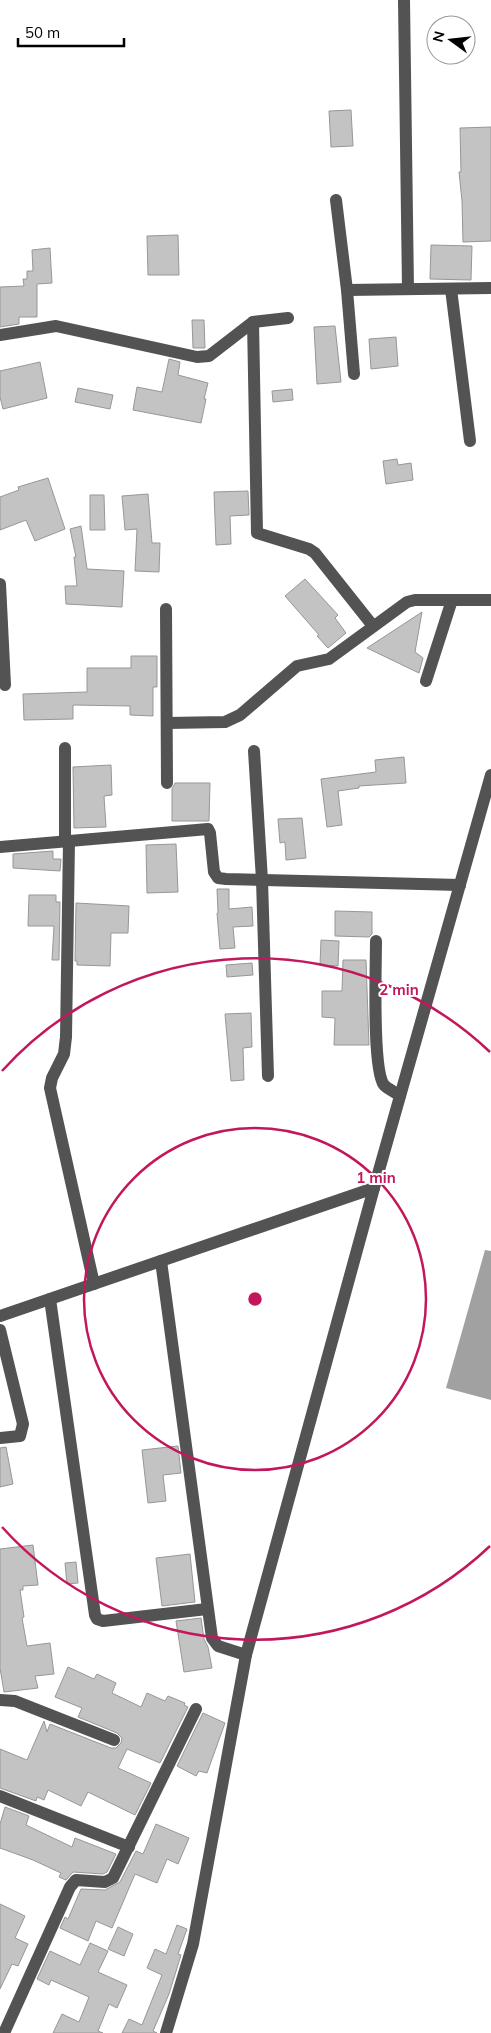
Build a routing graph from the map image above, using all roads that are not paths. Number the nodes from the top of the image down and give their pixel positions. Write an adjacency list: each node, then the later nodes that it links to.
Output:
1 (404, 0): 4 (street)
2 (336, 200): 6 (street)
3 (491, 288): 5 (street)
4 (408, 289): 5 (street); 6 (street)
5 (451, 289): 11 (street)
6 (347, 290): 10 (street)
7 (288, 318): 8 (street)
8 (254, 322): 9 (street); 16 (street)
9 (0, 335)
10 (354, 374)
11 (470, 441)
12 (0, 588): 18 (street)
13 (452, 600): 14 (street); 16 (street); 17 (street)
14 (491, 600)
15 (166, 608): 19 (street)
16 (372, 626): 19 (street)
17 (426, 681)
18 (5, 685)
19 (167, 723): 23 (street)
20 (65, 748): 24 (street)
21 (254, 751): 26 (street)
22 (491, 775): 27 (street)
23 (167, 783)
24 (67, 841): 25 (street); 26 (street); 33 (street)
25 (0, 847)
26 (262, 880): 27 (street); 29 (street)
27 (460, 884): 30 (street)
28 (376, 941): 30 (street)
29 (268, 1076)
30 (400, 1096): 31 (street)
31 (374, 1188): 32 (street); 39 (street)
32 (160, 1261): 33 (street); 38 (street)
33 (94, 1284): 34 (street)
34 (50, 1299): 35 (street); 38 (street)
35 (0, 1316)
36 (0, 1330): 37 (street)
37 (0, 1438)
38 (207, 1609): 39 (street)
39 (246, 1655): 46 (street)
40 (0, 1700): 42 (street)
41 (196, 1709): 44 (street)
42 (114, 1740)
43 (0, 1796): 44 (street)
44 (129, 1847): 45 (street)
45 (4, 2033)
46 (166, 2033)

